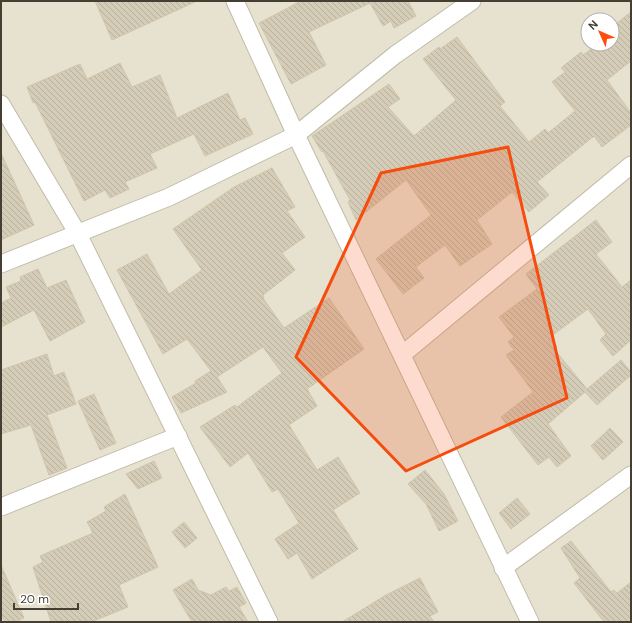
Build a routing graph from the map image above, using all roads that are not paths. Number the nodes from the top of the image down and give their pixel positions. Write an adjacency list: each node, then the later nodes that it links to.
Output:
1 (235, 1): 4 (street)
2 (472, 1): 4 (street)
3 (1, 104): 6 (street)
4 (296, 135): 6 (street); 8 (street)
5 (631, 165): 8 (street)
6 (78, 234): 7 (street); 9 (street)
7 (1, 264)
8 (403, 354): 12 (street)
9 (178, 436): 11 (street); 13 (street)
10 (631, 475): 12 (street)
11 (1, 507)
12 (503, 568): 14 (street)
13 (270, 622)
14 (530, 622)

